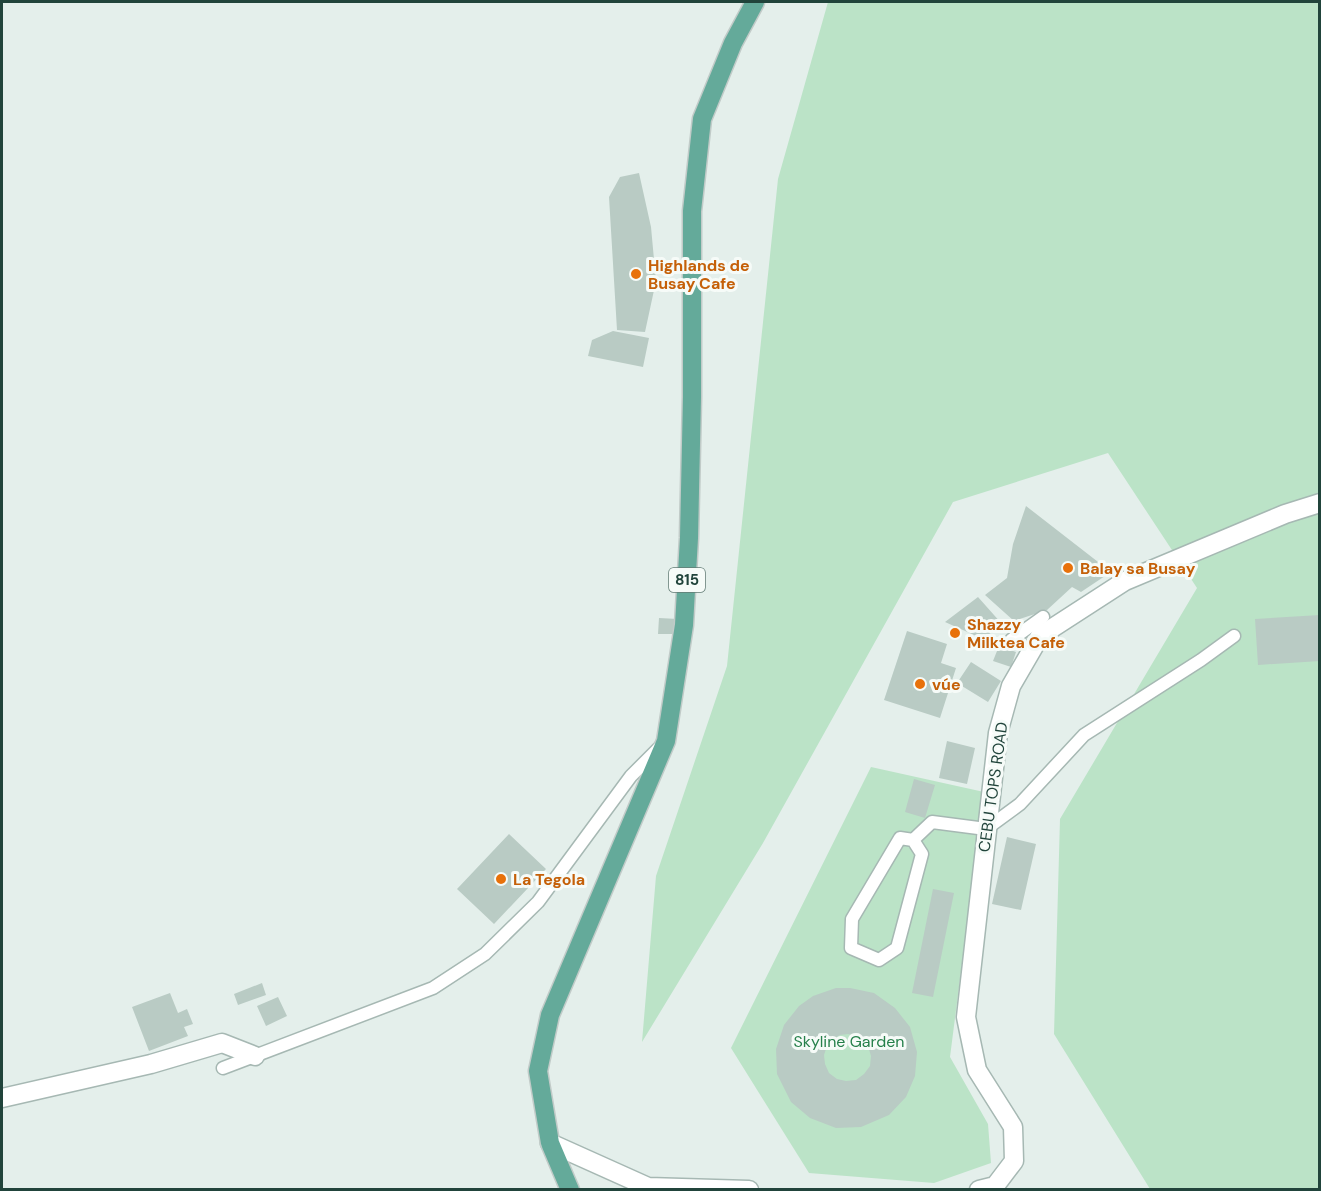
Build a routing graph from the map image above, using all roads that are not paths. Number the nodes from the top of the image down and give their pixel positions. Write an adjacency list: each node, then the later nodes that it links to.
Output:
1 (755, 2): 7 (main road, 815)
2 (1320, 503): 4 (street, CEBU TOPS ROAD)
3 (1043, 617): 4 (lane)
4 (1035, 632): 6 (lane); 8 (street, CEBU TOPS ROAD)
5 (1234, 636): 8 (lane)
6 (1011, 640)
7 (666, 741): 10 (lane); 13 (main road, 815)
8 (986, 829): 9 (lane); 16 (street, CEBU TOPS ROAD)
9 (913, 840): 9 (lane)
10 (255, 1056): 11 (lane); 12 (street)
11 (223, 1068)
12 (2, 1098)
13 (550, 1143): 14 (main road, 815); 15 (street)
14 (570, 1190)
15 (749, 1190)
16 (979, 1190)

